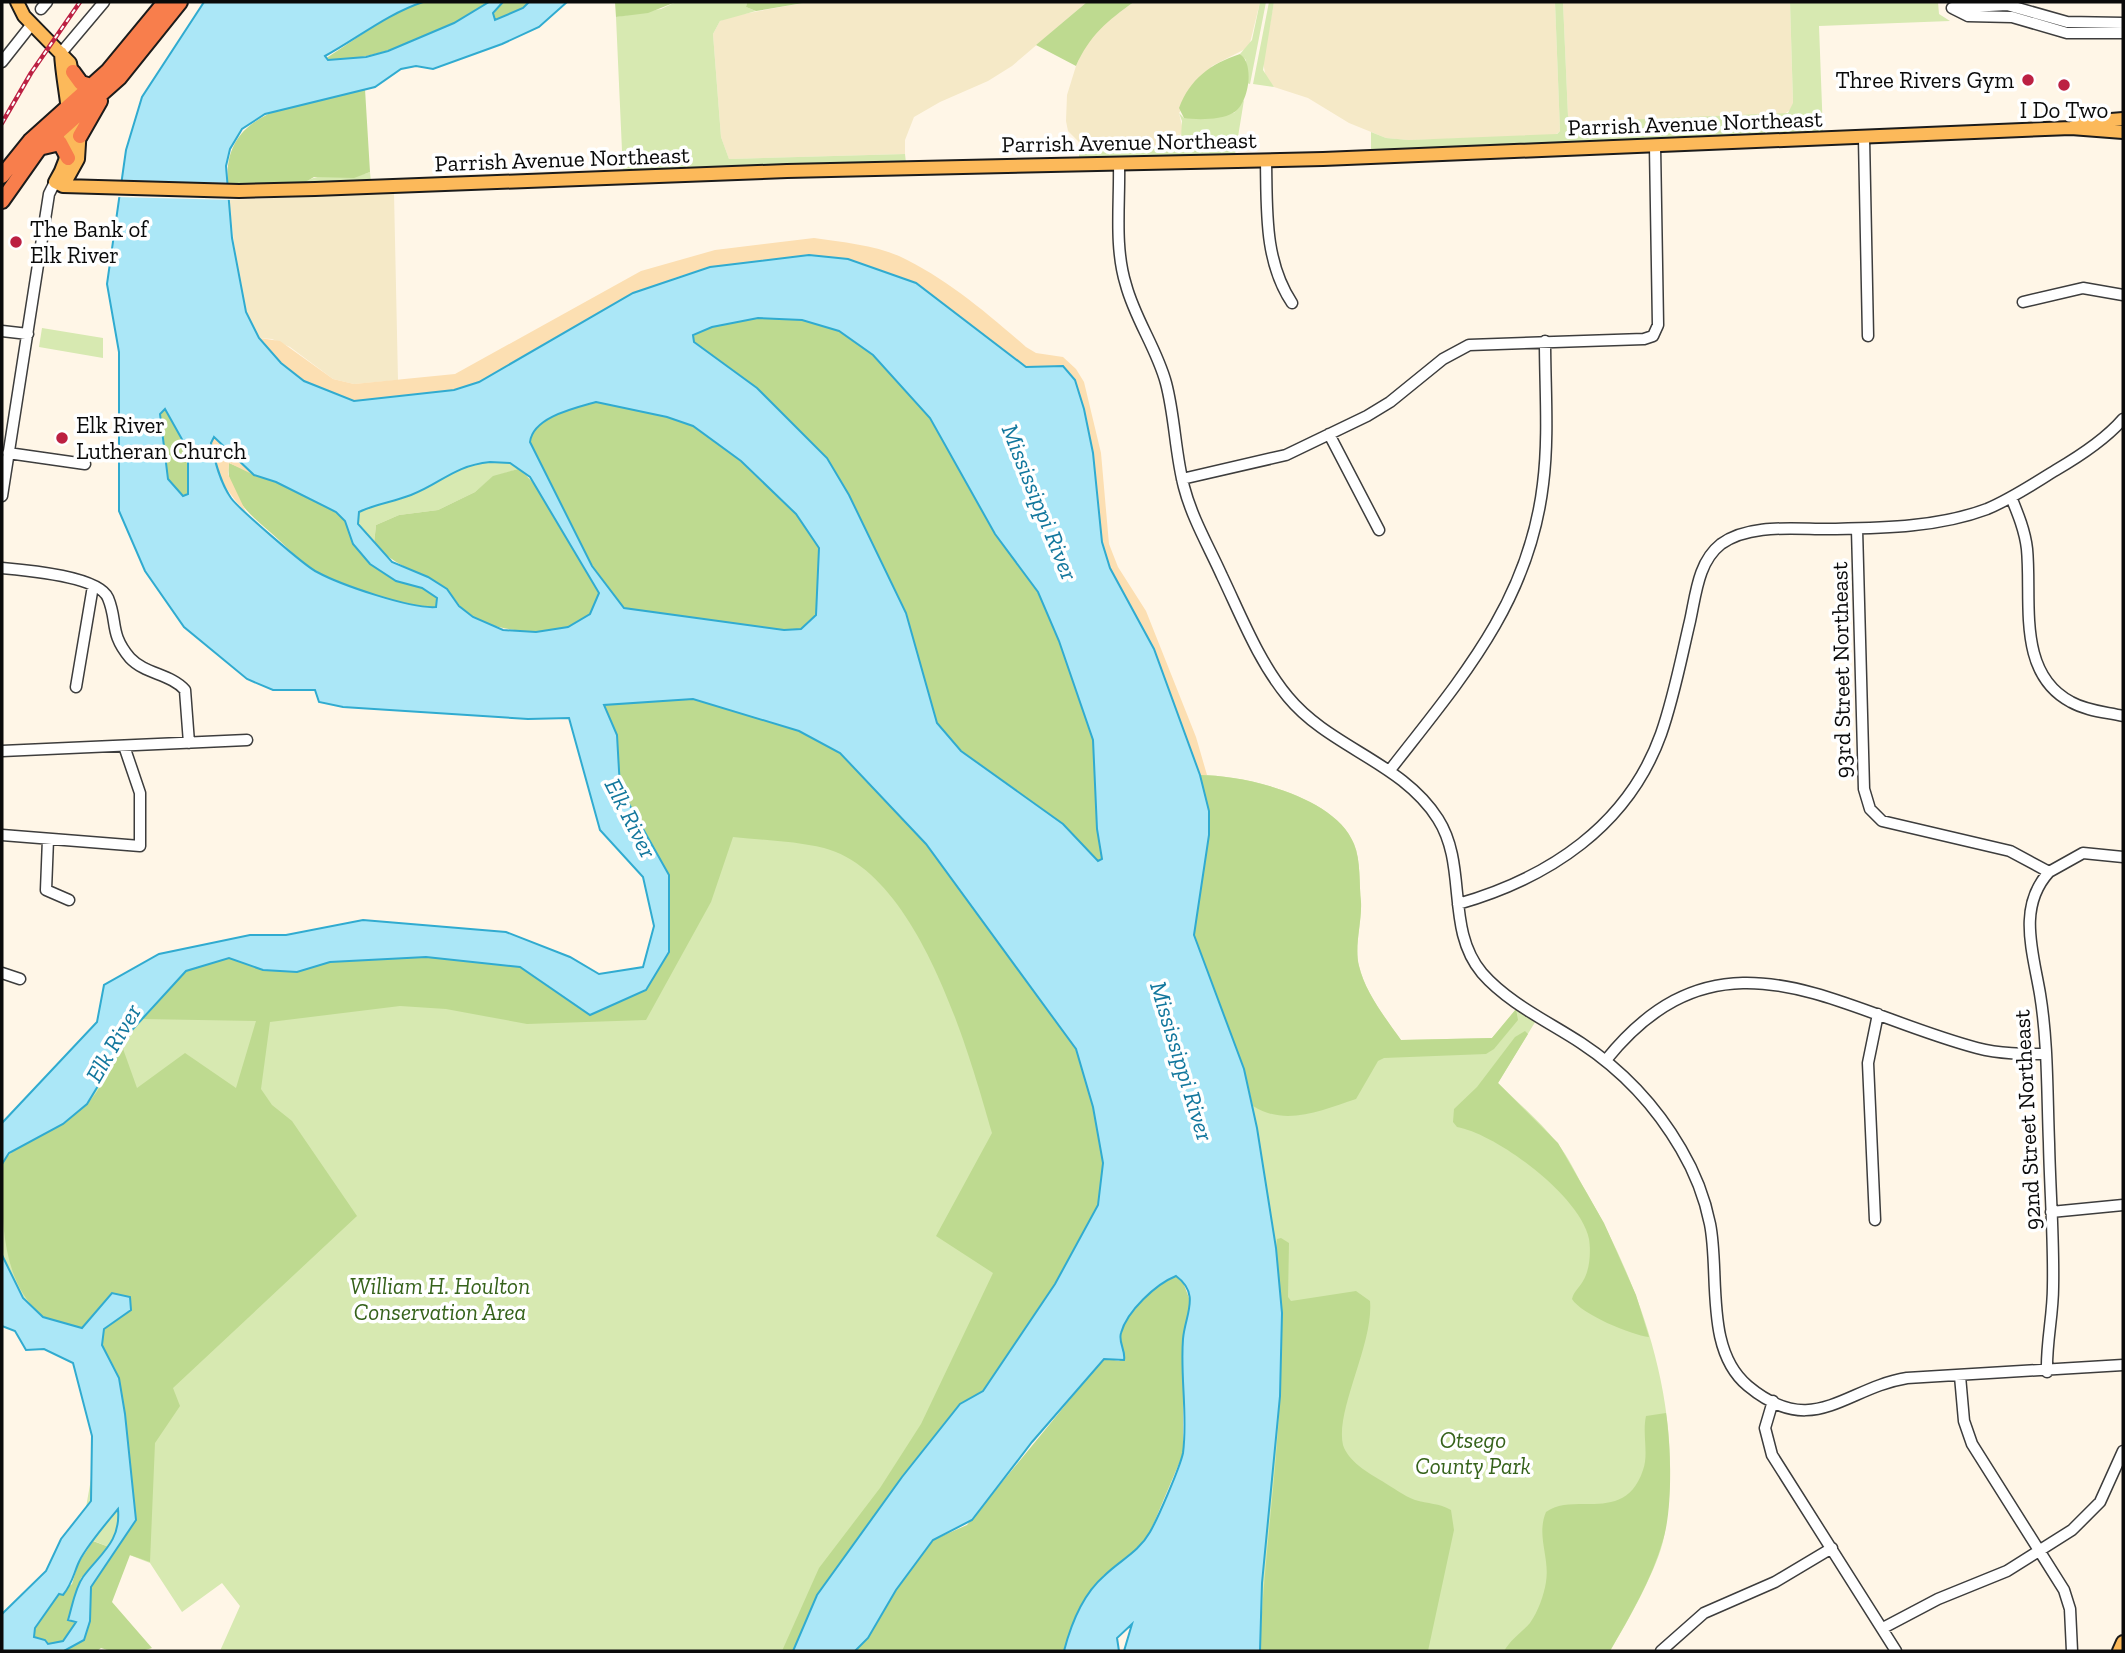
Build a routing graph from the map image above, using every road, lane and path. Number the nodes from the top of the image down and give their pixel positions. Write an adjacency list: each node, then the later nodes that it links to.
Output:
1 (17, 2): 6 (main road)
2 (104, 2): 8 (street)
3 (165, 2): 11 (highway)
4 (180, 2): 11 (highway)
5 (2123, 23): 7 (street)
6 (32, 24): 8 (main road); 9 (street)
7 (2123, 33)
8 (61, 53): 10 (main road); 12 (main road)
9 (2, 62)
10 (73, 72): 11 (highway); 12 (main road)
11 (97, 90): 12 (highway); 16 (highway)
12 (74, 111): 16 (main road); 19 (highway); 21 (main road); 23 (highway)
13 (2123, 119): 14 (main road, Parrish Avenue Northeast)
14 (2071, 128): 15 (main road, Parrish Avenue Northeast); 17 (main road, Parrish Avenue Northeast)
15 (2123, 132)
16 (80, 136): 21 (main road)
17 (1864, 138): 18 (main road, Parrish Avenue Northeast); 32 (street)
18 (1655, 146): 20 (main road, Parrish Avenue Northeast); 33 (street)
19 (38, 150): 21 (highway); 26 (highway)
20 (1266, 161): 22 (main road, Parrish Avenue Northeast); 29 (street)
21 (71, 164): 24 (main road); 25 (main road)
22 (1119, 164): 25 (main road, Parrish Avenue Northeast); 38 (street)
23 (2, 176)
24 (59, 184): 25 (main road, Parrish Avenue Northeast); 31 (street)
25 (81, 187)
26 (2, 201)
27 (2123, 295): 28 (street)
28 (2023, 302)
29 (1292, 303)
30 (2, 331): 31 (street)
31 (28, 334): 36 (street)
32 (1868, 336)
33 (1545, 341): 35 (street); 51 (street)
34 (2123, 419): 40 (street)
35 (1329, 434): 38 (street); 42 (street)
36 (8, 453): 37 (street); 39 (street)
37 (85, 464)
38 (1182, 479): 51 (street)
39 (2, 496)
40 (2011, 497): 41 (street); 46 (street)
41 (1857, 529): 55 (street, 93rd Street Northeast); 57 (street)
42 (1379, 530)
43 (2, 568): 44 (street)
44 (93, 586): 45 (street); 48 (street)
45 (76, 687)
46 (2123, 716)
47 (247, 740): 48 (street)
48 (189, 743): 49 (street)
49 (124, 746): 50 (street); 53 (street)
50 (2, 751)
51 (1390, 770): 57 (street)
52 (2, 835): 53 (street)
53 (47, 839): 56 (street)
54 (2123, 857): 55 (street)
55 (2049, 872): 61 (street, 92nd Street Northeast)
56 (69, 901)
57 (1458, 904): 62 (street)
58 (2, 973): 59 (street)
59 (20, 979)
60 (1878, 1014): 61 (street); 62 (street); 65 (street)
61 (2046, 1054): 64 (street, 92nd Street Northeast)
62 (1606, 1060): 69 (street)
63 (2123, 1205): 64 (street)
64 (2051, 1212): 67 (street, 92nd Street Northeast)
65 (1875, 1220)
66 (2123, 1365): 67 (street)
67 (2047, 1372): 68 (street)
68 (1960, 1376): 69 (street); 72 (street)
69 (1773, 1401): 71 (street)
70 (2123, 1451): 72 (street)
71 (1832, 1548): 73 (street); 75 (street)
72 (2041, 1551): 73 (street); 77 (street)
73 (1883, 1628): 76 (street)
74 (2123, 1642): 78 (main road)
75 (1661, 1651)
76 (1896, 1651)
77 (2072, 1651)
78 (2119, 1651)

